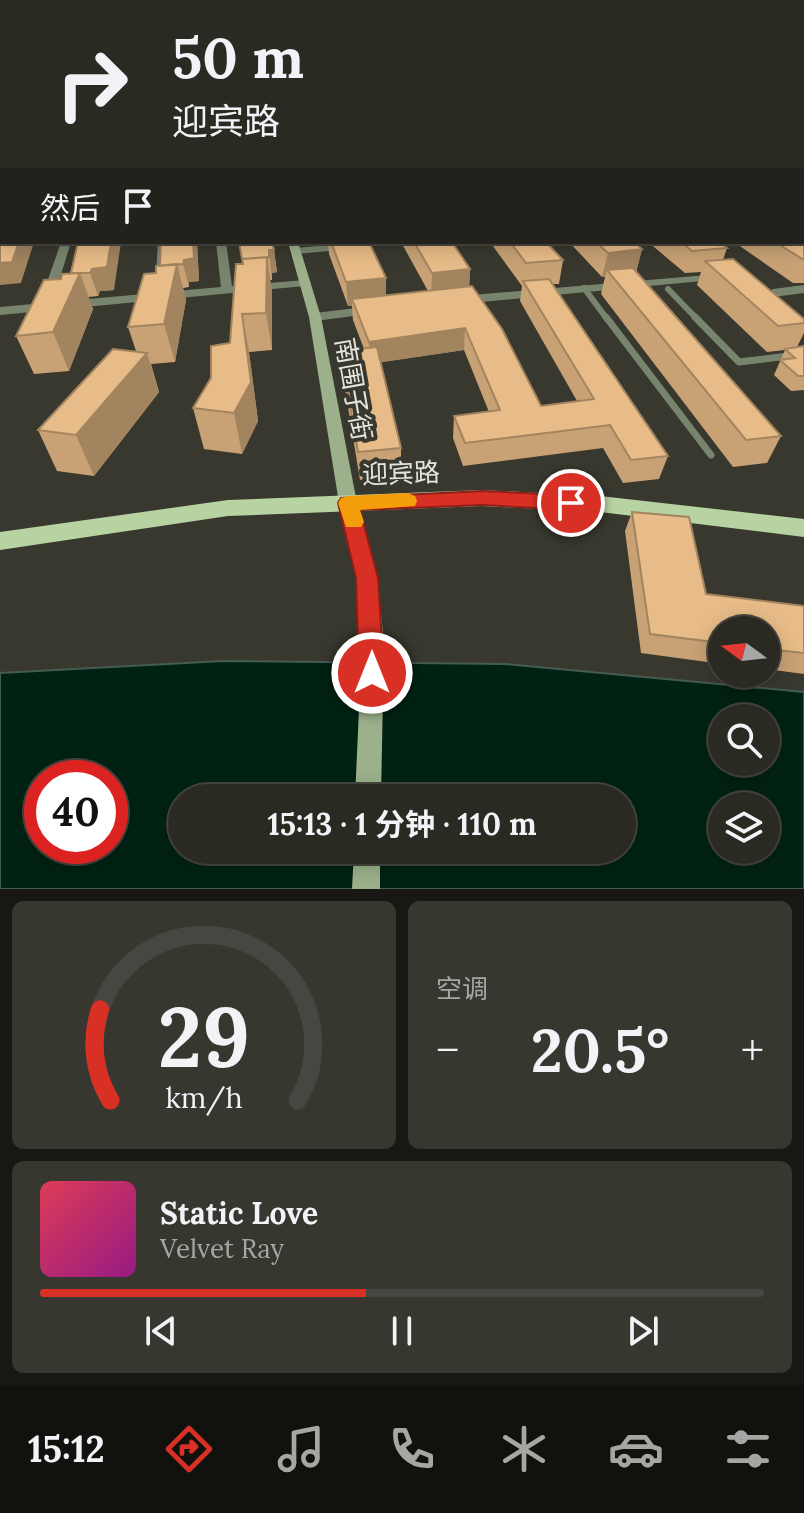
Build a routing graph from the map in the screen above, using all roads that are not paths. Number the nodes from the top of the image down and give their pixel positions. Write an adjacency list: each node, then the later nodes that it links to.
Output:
1 (65, 244): 17 (street)
2 (161, 244): 14 (lane)
3 (221, 244): 12 (street)
4 (339, 244): 5 (lane)
5 (295, 246): 7 (street, 南围子街)
6 (734, 275): 9 (street)
7 (305, 283): 12 (street); 20 (street, 南围子街)
8 (761, 283): 13 (street)
9 (584, 288): 15 (street); 22 (lane)
10 (668, 289): 21 (lane)
11 (804, 289): 13 (street)
12 (227, 291): 14 (street)
13 (773, 293): 16 (street)
14 (158, 298): 17 (street)
15 (441, 302)
16 (783, 302)
17 (44, 309): 19 (street)
18 (383, 309): 20 (street)
19 (0, 311)
20 (315, 317): 23 (street, 南围子街)
21 (804, 354)
22 (711, 455)
23 (348, 503): 24 (main road, 迎宾路); 25 (main road, 迎宾路); 26 (street, 南围子街)
24 (804, 528)
25 (0, 541)
26 (368, 784)
27 (367, 864): 28 (street)
28 (366, 889)

